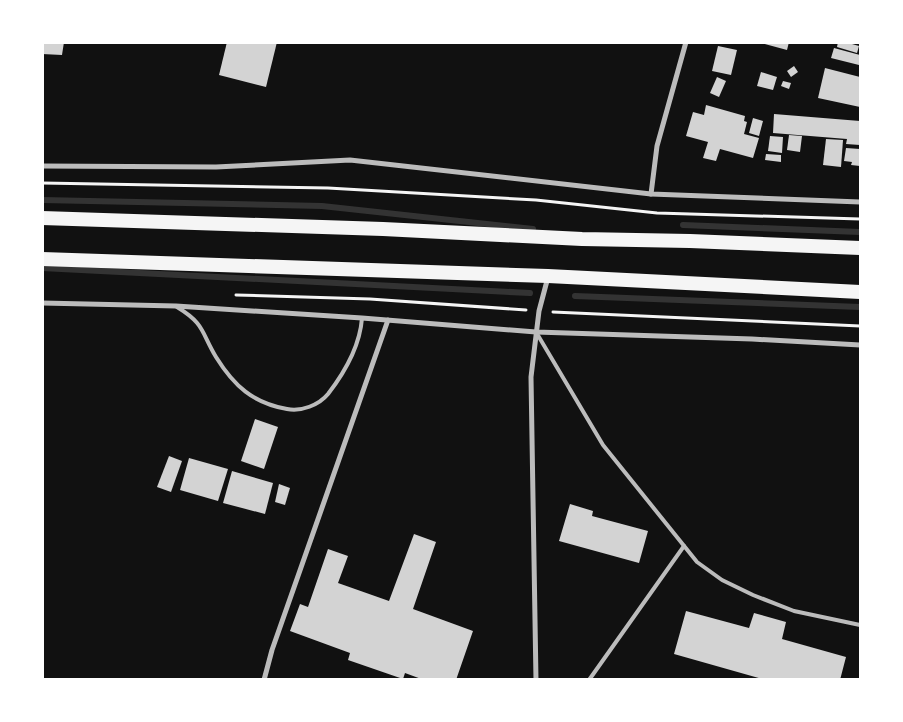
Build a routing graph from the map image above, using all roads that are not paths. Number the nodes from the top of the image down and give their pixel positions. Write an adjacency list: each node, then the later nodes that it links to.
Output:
1 (686, 42): 3 (street)
2 (42, 166): 3 (street)
3 (651, 194): 4 (street)
4 (860, 202)
5 (42, 218): 6 (highway)
6 (860, 248)
7 (42, 259): 8 (highway)
8 (548, 276): 9 (highway); 14 (street)
9 (860, 292)
10 (42, 303): 11 (street)
11 (176, 306): 12 (street); 12 (lane)
12 (362, 318): 13 (street)
13 (388, 320): 14 (street); 18 (street)
14 (536, 332): 15 (street); 16 (lane); 19 (street)
15 (860, 345)
16 (684, 546): 17 (lane); 20 (lane)
17 (860, 625)
18 (264, 680)
19 (536, 680)
20 (589, 680)

